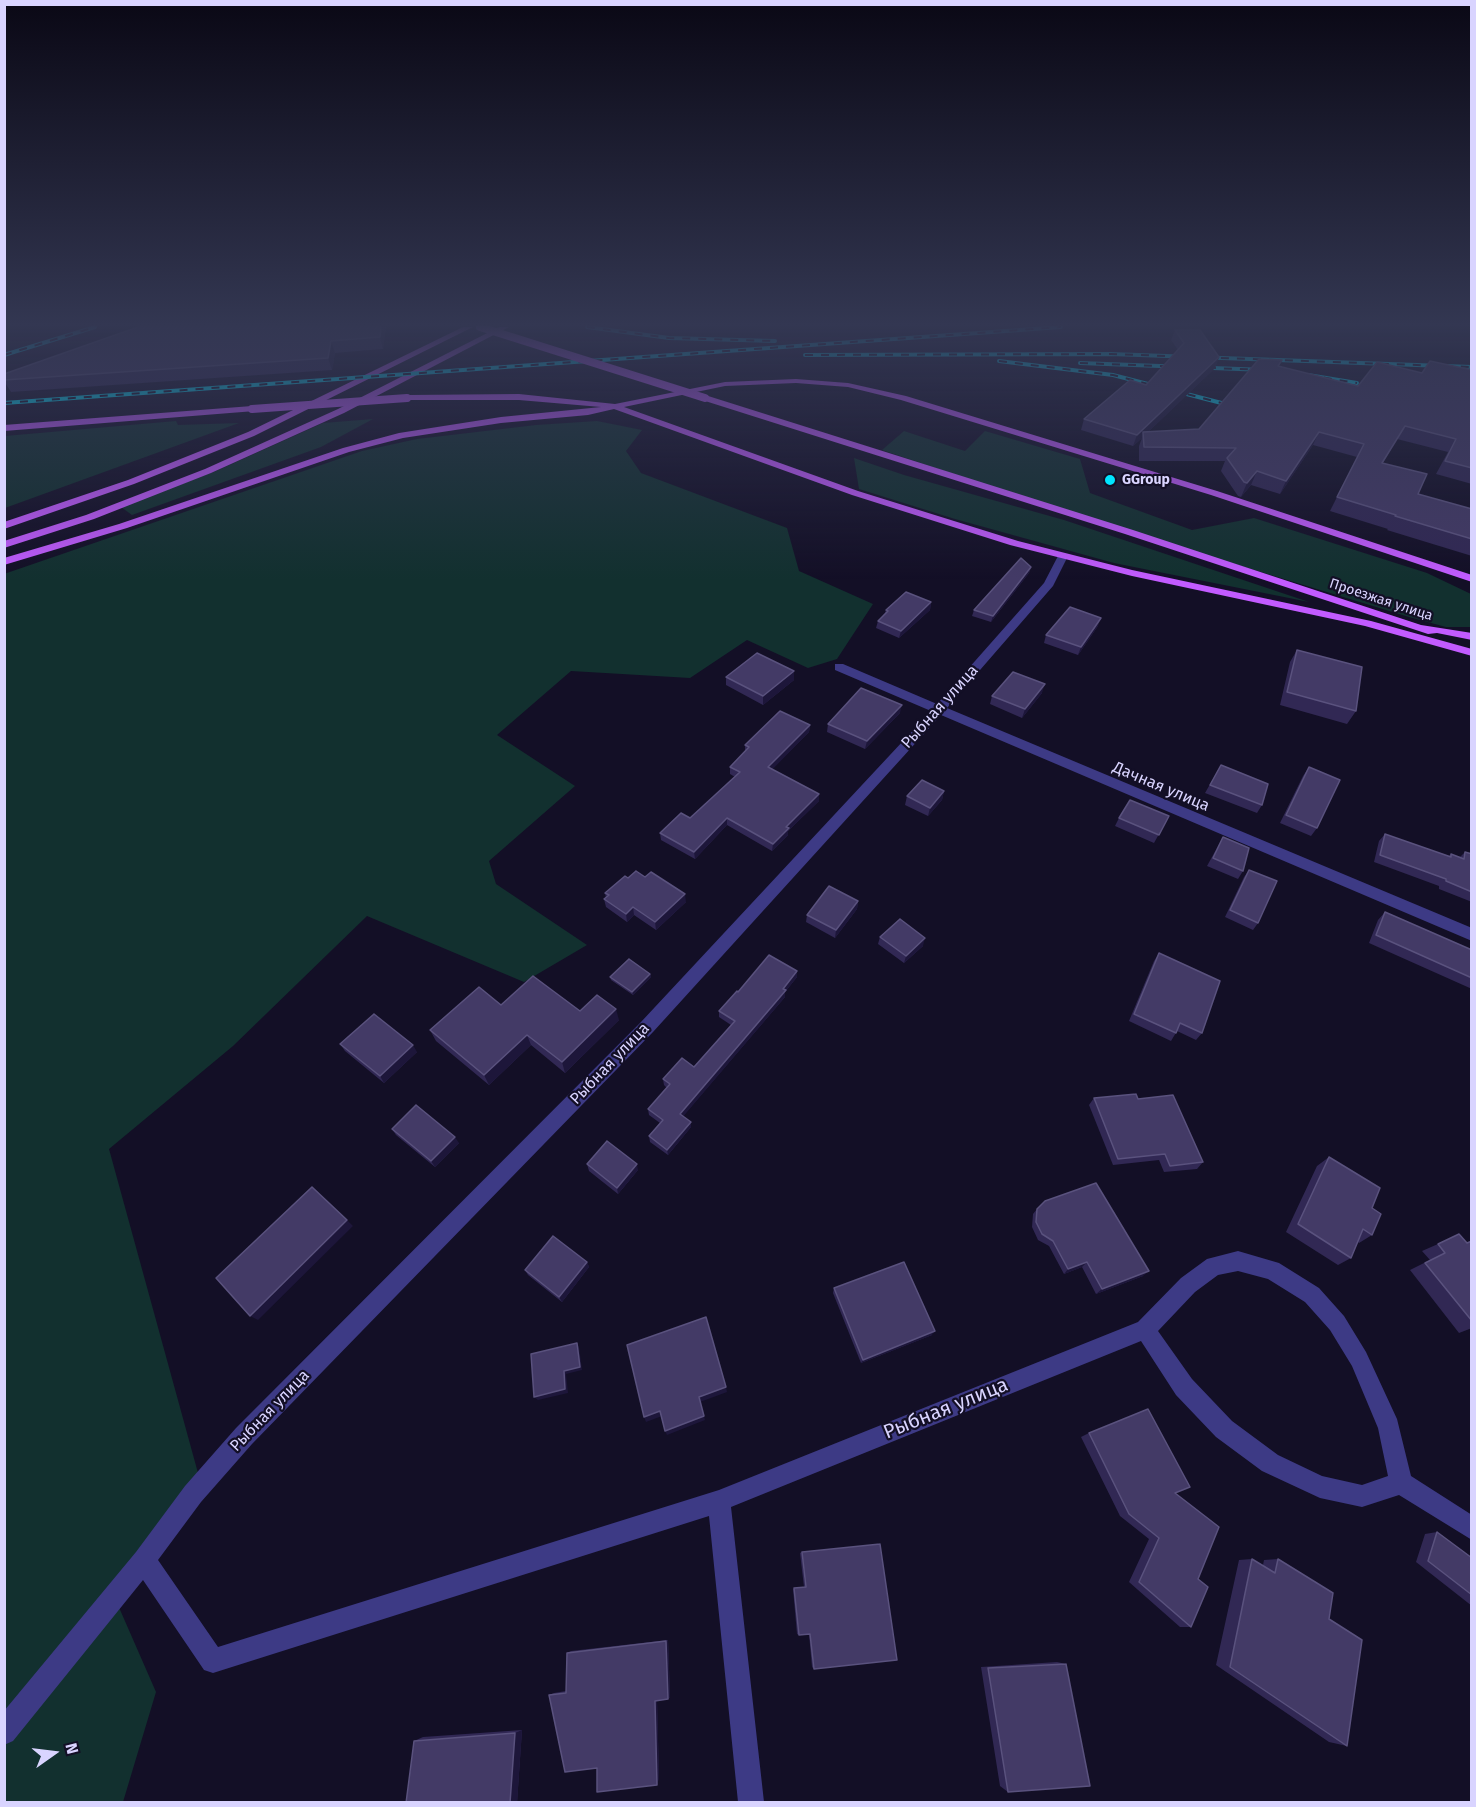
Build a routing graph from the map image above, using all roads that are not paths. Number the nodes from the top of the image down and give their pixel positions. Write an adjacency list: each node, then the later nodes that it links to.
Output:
1 (222, 411): 8 (main road, bridge)
2 (297, 411): 9 (main road)
3 (340, 411): 10 (main road)
4 (586, 411): 12 (main road)
5 (628, 411): 11 (main road)
6 (747, 411): 16 (main road, Проезжая улица, bridge)
7 (948, 411): 13 (main road)
8 (4, 428)
9 (4, 526)
10 (4, 545)
11 (1063, 556): 19 (main road); 21 (street, Рыбная улица)
12 (4, 562)
13 (1427, 564): 14 (main road); 15 (main road)
14 (1472, 579)
15 (1472, 585)
16 (1389, 618): 17 (main road); 18 (main road, Проезжая улица)
17 (1472, 637)
18 (1472, 646)
19 (1472, 653)
20 (839, 668): 21 (street, Дачная улица)
21 (938, 711): 22 (street, Дачная улица); 27 (street, Рыбная улица)
22 (1472, 935)
23 (1145, 1329): 24 (street); 24 (street, Рыбная улица); 25 (street, Рыбная улица)
24 (1401, 1483): 26 (street)
25 (719, 1501): 27 (street, Рыбная улица); 29 (street)
26 (1472, 1529)
27 (144, 1560): 28 (street, Рыбная улица)
28 (4, 1732)
29 (751, 1803)

